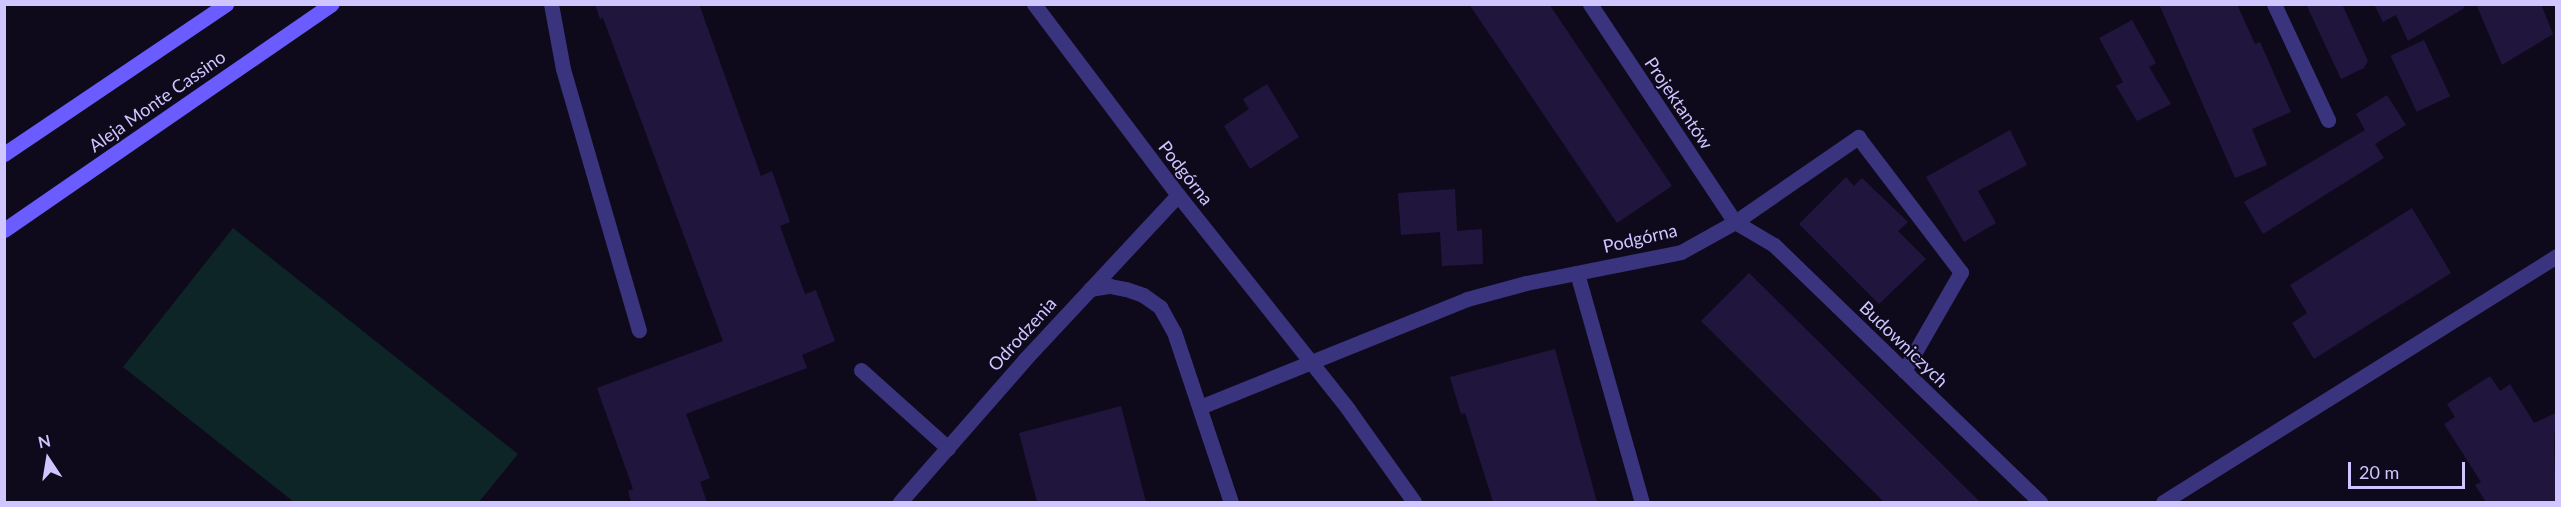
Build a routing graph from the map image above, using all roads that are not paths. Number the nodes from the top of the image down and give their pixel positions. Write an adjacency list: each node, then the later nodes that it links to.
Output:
1 (226, 4): 8 (street)
2 (332, 4): 11 (street, Aleja Monte Cassino)
3 (551, 4): 15 (street)
4 (1034, 4): 9 (street, Podgórna)
5 (1590, 4): 10 (street, Projektantów)
6 (2274, 4): 7 (street)
7 (2328, 120)
8 (4, 154)
9 (1178, 195): 14 (street, Odrodzenia); 16 (street, Podgórna)
10 (1735, 222): 13 (street, Podgórna); 18 (street, Budowniczych); 18 (street, Podgórna)
11 (4, 230)
12 (2556, 256): 26 (street)
13 (1577, 273): 16 (street, Podgórna); 24 (street)
14 (1090, 289): 19 (street); 20 (street, Odrodzenia)
15 (639, 330)
16 (1311, 362): 19 (street, Podgórna); 23 (street, Podgórna)
17 (861, 370): 20 (street)
18 (1904, 371): 25 (street, Budowniczych)
19 (1200, 407): 22 (street)
20 (948, 448): 21 (street, Odrodzenia)
21 (900, 502)
22 (1231, 502)
23 (1414, 502)
24 (1642, 502)
25 (2040, 502)
26 (2163, 502)

